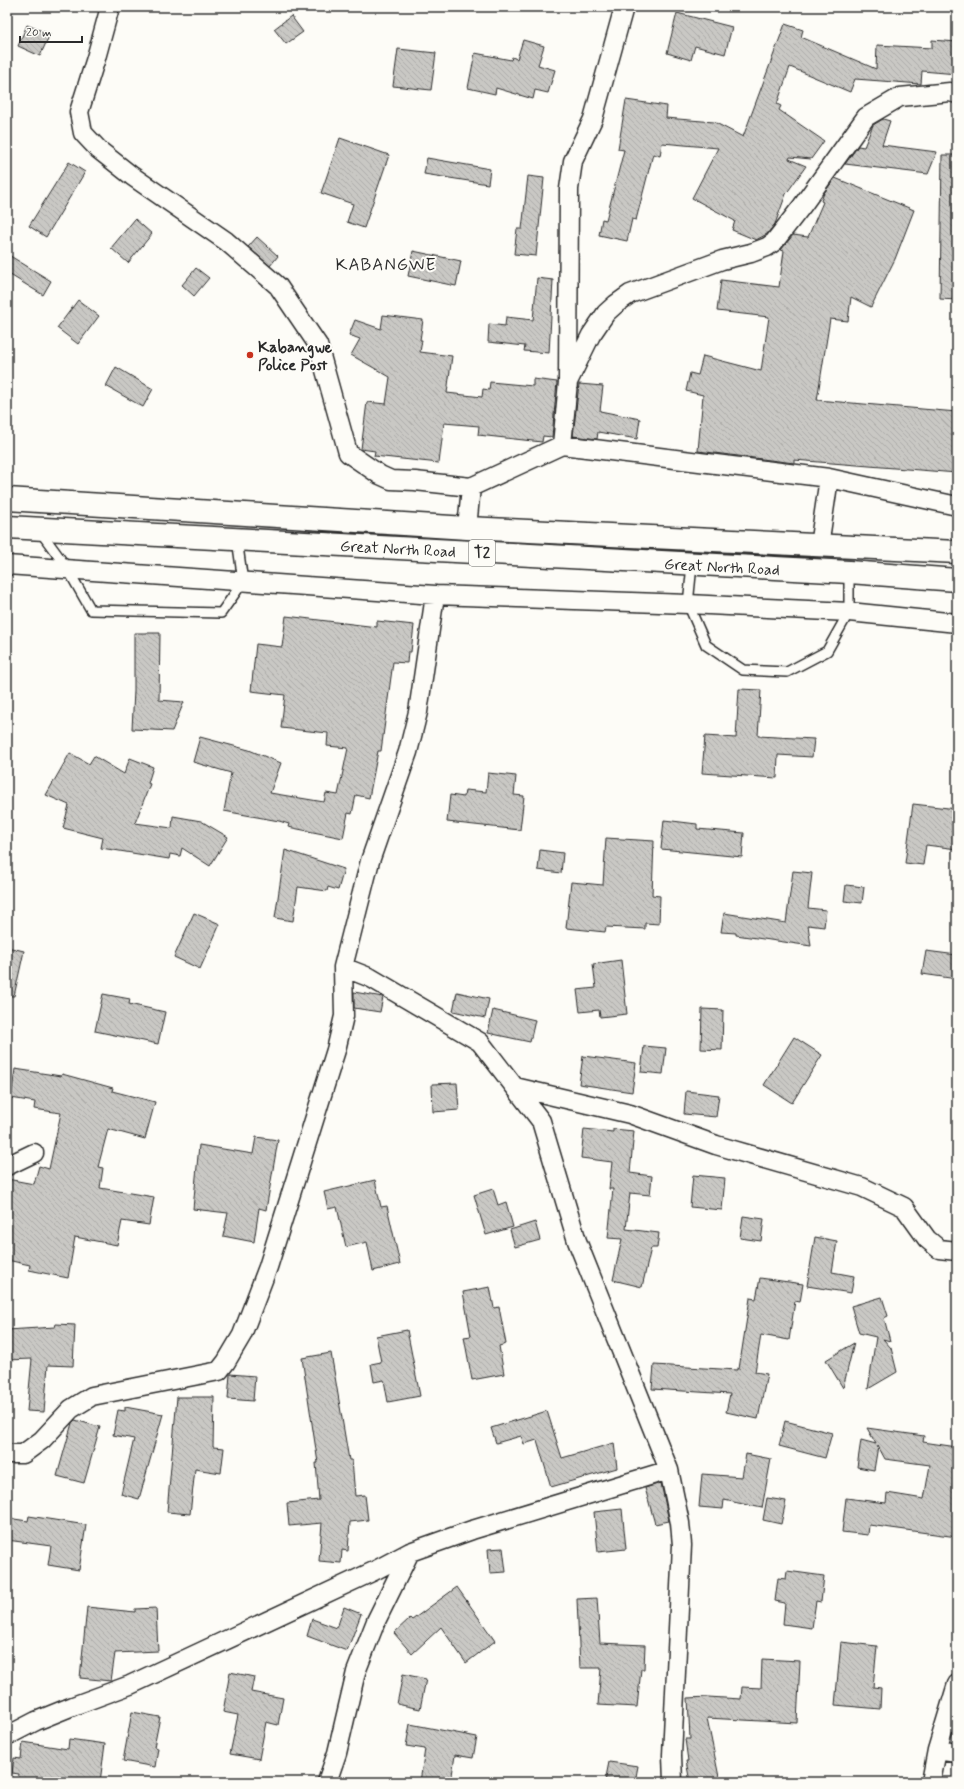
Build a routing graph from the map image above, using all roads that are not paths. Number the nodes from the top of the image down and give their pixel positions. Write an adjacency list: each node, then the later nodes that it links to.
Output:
1 (110, 7): 7 (street)
2 (624, 7): 4 (street)
3 (957, 94): 4 (street)
4 (568, 382): 5 (street)
5 (562, 445): 6 (street); 7 (street)
6 (830, 478): 9 (street); 14 (street)
7 (471, 487): 12 (street)
8 (7, 499): 12 (main road, Great North Road / T2)
9 (957, 506)
10 (7, 527): 11 (main road, Great North Road / T2)
11 (38, 528): 13 (main road, Great North Road / T2); 18 (lane)
12 (467, 528): 14 (main road, Great North Road / T2)
13 (237, 539): 17 (main road, Great North Road / T2); 21 (lane)
14 (819, 546): 15 (main road, Great North Road / T2)
15 (957, 552)
16 (7, 565): 18 (street)
17 (692, 565): 19 (main road, Great North Road / T2); 23 (lane)
18 (67, 568): 21 (street); 21 (lane)
19 (849, 572): 20 (main road, Great North Road / T2); 24 (lane)
20 (957, 580)
21 (243, 582): 22 (street)
22 (435, 595): 23 (street); 26 (street)
23 (688, 604): 24 (street); 24 (lane)
24 (849, 612): 25 (street)
25 (957, 624)
26 (343, 967): 27 (street); 31 (street)
27 (515, 1087): 30 (street); 32 (street)
28 (34, 1153): 29 (street)
29 (7, 1166)
30 (957, 1251)
31 (7, 1454)
32 (669, 1470): 33 (street); 39 (street)
33 (410, 1552): 35 (street); 38 (street)
34 (957, 1684): 36 (street)
35 (7, 1736)
36 (937, 1750): 37 (street); 40 (street)
37 (957, 1753)
38 (327, 1782)
39 (673, 1782)
40 (931, 1782)

